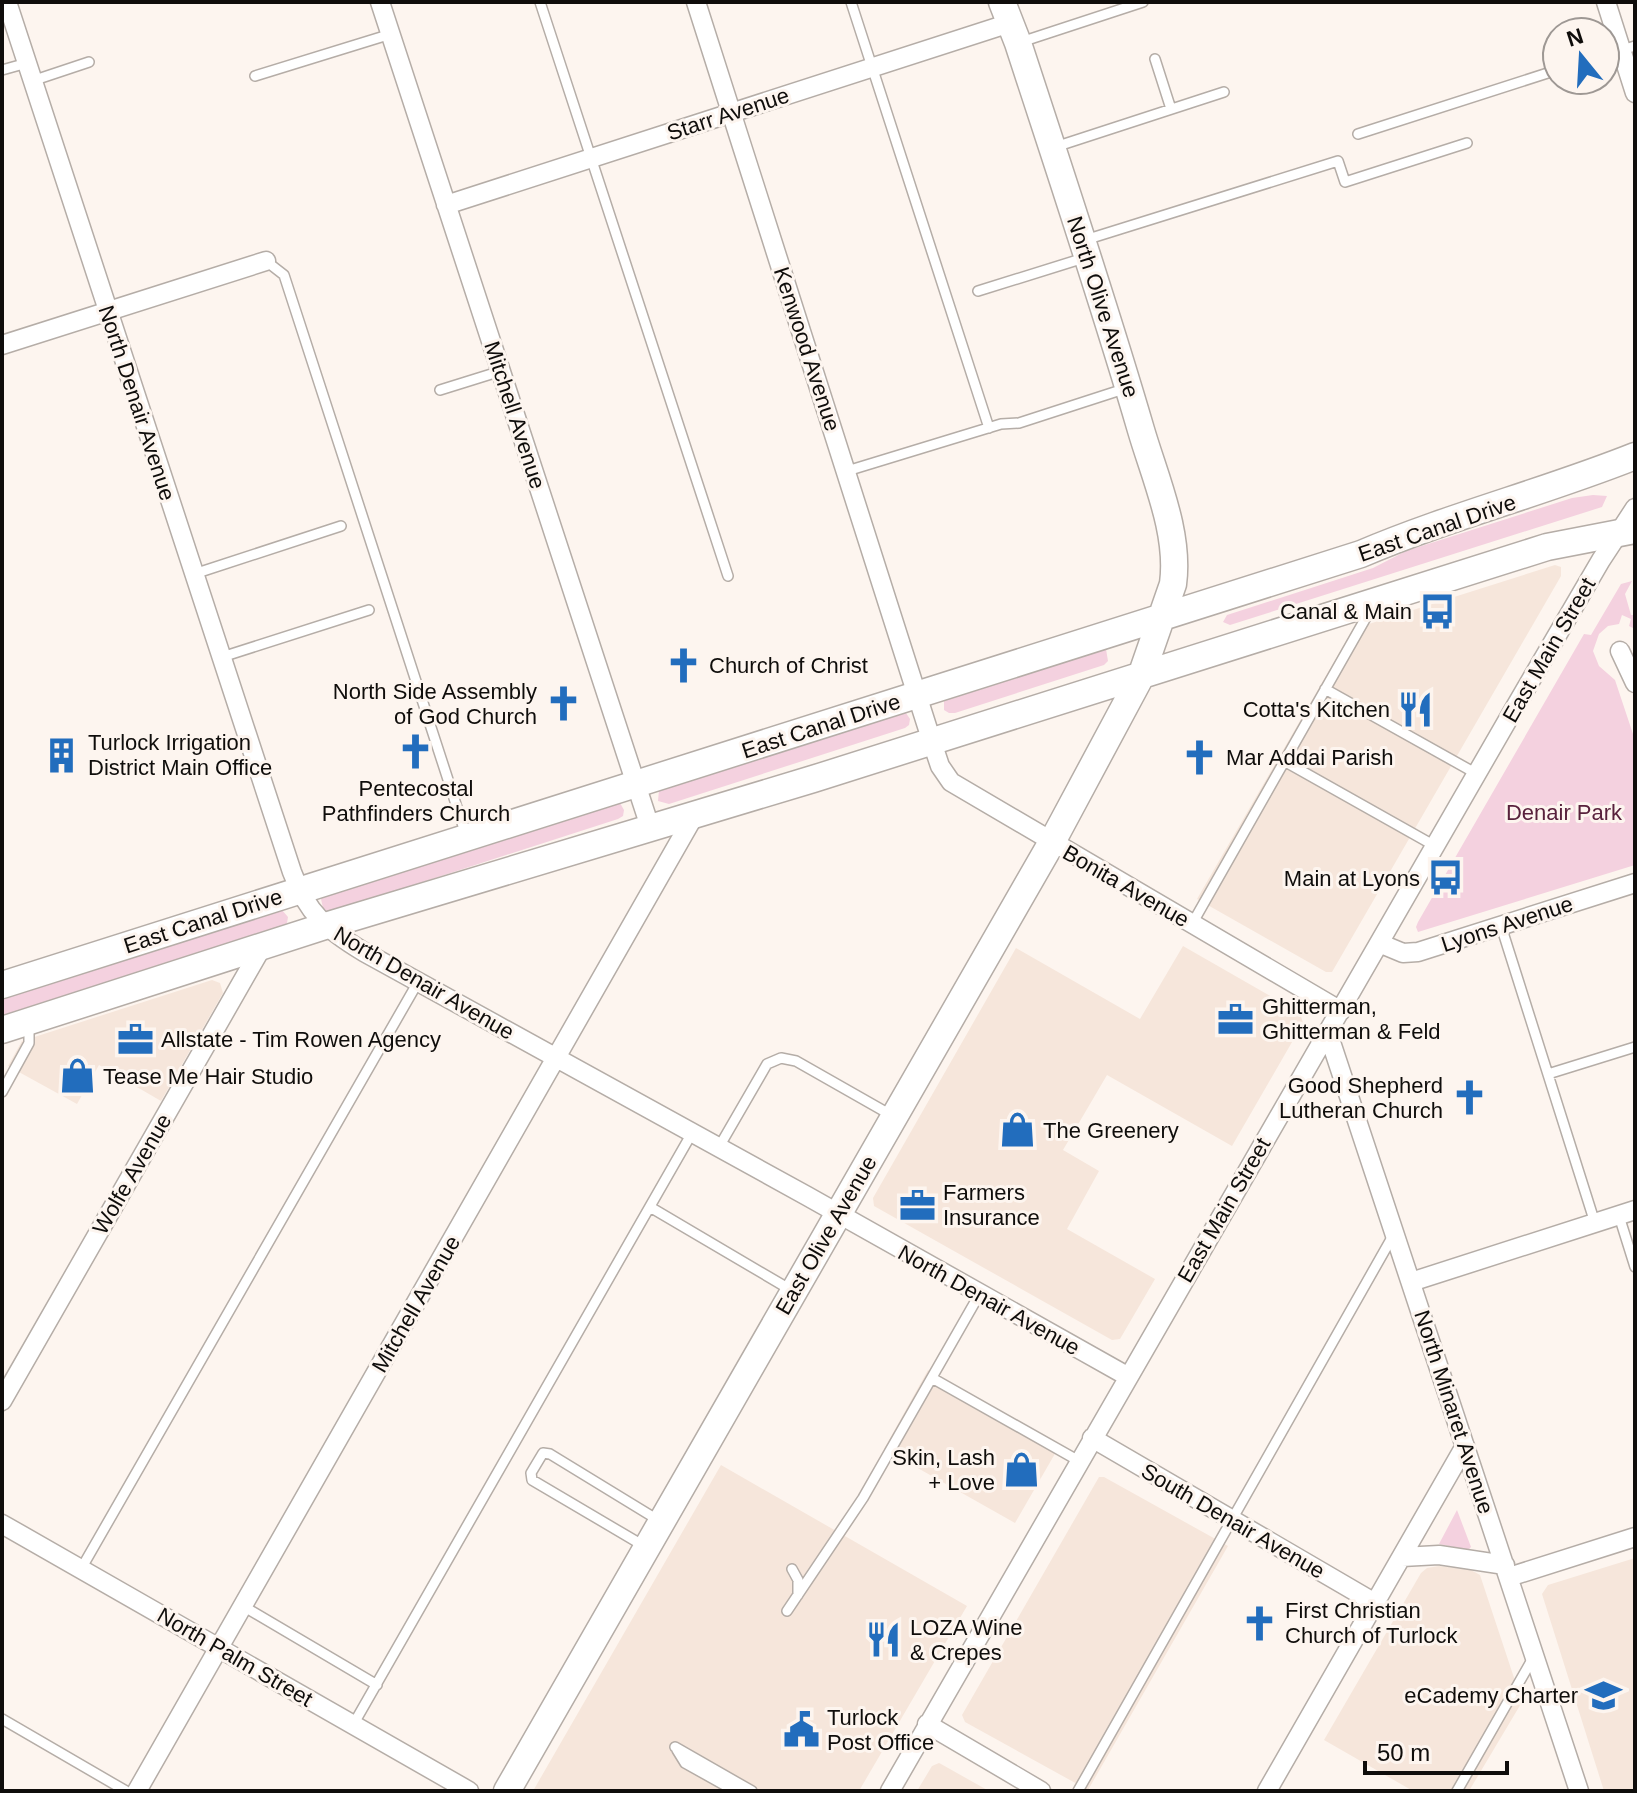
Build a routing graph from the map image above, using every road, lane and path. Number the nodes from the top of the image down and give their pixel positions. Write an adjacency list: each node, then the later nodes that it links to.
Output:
1 (7, 2): 14 (street, North Denair Avenue)
2 (380, 2): 8 (street, Mitchell Avenue)
3 (540, 2): 24 (lane)
4 (696, 2): 20 (street, Kenwood Avenue)
5 (851, 2): 12 (lane)
6 (1143, 2): 7 (lane)
7 (1010, 23): 12 (street, Starr Avenue); 23 (main road, North Olive Avenue)
8 (391, 34): 16 (lane); 25 (street, Mitchell Avenue)
9 (1621, 53): 18 (street)
10 (1155, 59): 19 (lane)
11 (89, 62): 14 (lane)
12 (872, 67): 20 (street, Starr Avenue); 34 (lane)
13 (2, 70): 14 (lane)
14 (30, 72): 29 (street, North Denair Avenue)
15 (1541, 75): 21 (lane)
16 (255, 76)
17 (1224, 92): 19 (lane)
18 (1635, 93)
19 (1171, 109): 23 (lane)
20 (732, 113): 24 (street, Starr Avenue); 36 (street, Kenwood Avenue)
21 (1358, 134)
22 (1467, 143): 26 (lane)
23 (1052, 148): 26 (main road, North Olive Avenue)
24 (591, 159): 25 (street, Starr Avenue); 41 (lane)
25 (446, 205): 31 (street, Mitchell Avenue)
26 (1085, 249): 28 (lane); 32 (main road, North Olive Avenue)
27 (266, 261): 29 (street); 57 (lane)
28 (978, 291)
29 (107, 311): 30 (street); 40 (street, North Denair Avenue)
30 (2, 345)
31 (501, 371): 33 (lane); 54 (street, Mitchell Avenue)
32 (1129, 388): 34 (lane); 44 (main road, North Olive Avenue)
33 (440, 390)
34 (989, 428): 36 (lane)
35 (1635, 456): 44 (main road, East Canal Drive)
36 (847, 471): 50 (street, Kenwood Avenue)
37 (1635, 508): 39 (street, East Main Street)
38 (341, 526): 40 (lane)
39 (1627, 531): 42 (main road, East Canal Drive); 53 (street, East Main Street)
40 (194, 574): 46 (street, North Denair Avenue)
41 (728, 576)
42 (1375, 602): 47 (main road, East Canal Drive); 49 (lane)
43 (369, 610): 46 (lane)
44 (1163, 617): 47 (main road, North Olive Avenue); 50 (main road, East Canal Drive)
45 (1620, 651): 48 (street)
46 (222, 657): 61 (street, North Denair Avenue)
47 (1141, 676): 51 (main road, East Canal Drive); 58 (main road, East Olive Avenue)
48 (1635, 683)
49 (1325, 689): 52 (lane); 53 (lane)
50 (918, 695): 51 (street, Bonita Avenue); 54 (main road, East Canal Drive)
51 (932, 742): 55 (main road, East Canal Drive); 58 (street, Bonita Avenue)
52 (1284, 761): 59 (lane); 62 (lane)
53 (1477, 774): 59 (street, East Main Street)
54 (636, 784): 56 (street, Mitchell Avenue); 57 (main road, East Canal Drive)
55 (694, 816): 56 (main road, East Canal Drive); 74 (street, Mitchell Avenue)
56 (650, 827): 63 (main road, East Canal Drive)
57 (467, 838): 61 (main road, East Canal Drive)
58 (1052, 842): 62 (street, Bonita Avenue); 77 (main road, East Olive Avenue)
59 (1435, 846): 65 (street, East Main Street)
60 (1635, 883): 64 (street, Lyons Avenue)
61 (299, 891): 63 (street, North Denair Avenue); 68 (main road, East Canal Drive)
62 (1192, 924): 69 (street, Bonita Avenue)
63 (325, 926): 66 (main road, East Canal Drive); 67 (street, North Denair Avenue)
64 (1501, 926): 65 (street, Lyons Avenue); 75 (lane)
65 (1379, 943): 69 (street, East Main Street)
66 (262, 947): 70 (main road, East Canal Drive); 91 (street, Wolfe Avenue)
67 (418, 982): 74 (street, North Denair Avenue); 101 (lane)
68 (2, 985)
69 (1341, 1011): 72 (street, East Main Street)
70 (29, 1021): 71 (main road, East Canal Drive); 76 (lane)
71 (2, 1030)
72 (1328, 1033): 84 (street, North Minaret Avenue); 89 (street, East Main Street)
73 (1635, 1047): 75 (lane)
74 (557, 1058): 78 (street, North Denair Avenue); 106 (street, Mitchell Avenue)
75 (1548, 1074): 83 (lane)
76 (2, 1092)
77 (894, 1116): 79 (lane); 82 (main road, East Olive Avenue)
78 (692, 1133): 79 (street, North Denair Avenue); 80 (lane)
79 (719, 1147): 82 (street, North Denair Avenue)
80 (650, 1207): 87 (lane); 110 (lane)
81 (1627, 1213): 83 (street); 85 (lane)
82 (838, 1214): 87 (main road, East Olive Avenue); 88 (street, North Denair Avenue)
83 (1595, 1223): 86 (street)
84 (1395, 1233): 86 (street, North Minaret Avenue); 95 (lane)
85 (1635, 1267)
86 (1411, 1282): 93 (street, North Minaret Avenue)
87 (793, 1292): 96 (main road, East Olive Avenue)
88 (979, 1295): 89 (street, North Denair Avenue); 90 (lane)
89 (1127, 1376): 92 (street, East Main Street)
90 (932, 1378): 94 (lane); 104 (lane)
91 (2, 1401)
92 (1092, 1438): 94 (street, East Main Street); 95 (street, South Denair Avenue)
93 (1465, 1446): 100 (street); 103 (street, North Minaret Avenue)
94 (1079, 1461): 112 (street, East Main Street)
95 (1232, 1520): 105 (street, South Denair Avenue); 122 (lane)
96 (661, 1522): 99 (main road, East Olive Avenue); 99 (lane)
97 (2, 1524): 101 (street, North Palm Street)
98 (1635, 1537): 103 (street)
99 (647, 1548): 117 (main road, East Olive Avenue)
100 (1402, 1557): 103 (street); 105 (street)
101 (81, 1569): 108 (street, North Palm Street)
102 (792, 1569): 104 (lane)
103 (1507, 1571): 109 (street, North Minaret Avenue)
104 (798, 1595): 107 (lane)
105 (1375, 1603): 123 (street)
106 (243, 1606): 108 (street, Mitchell Avenue); 110 (lane)
107 (787, 1611)
108 (219, 1648): 113 (street, North Palm Street); 115 (street, Mitchell Avenue)
109 (1534, 1656): 124 (lane); 125 (street, North Minaret Avenue)
110 (377, 1685): 113 (lane)
111 (2, 1719): 114 (lane)
112 (927, 1724): 120 (street, East Main Street); 121 (street)
113 (353, 1725): 116 (street, North Palm Street)
114 (126, 1791)
115 (137, 1791)
116 (469, 1791)
117 (507, 1791)
118 (735, 1791): 119 (lane)
119 (752, 1791)
120 (890, 1791)
121 (1041, 1791)
122 (1078, 1791)
123 (1267, 1791)
124 (1457, 1791)
125 (1579, 1791)

